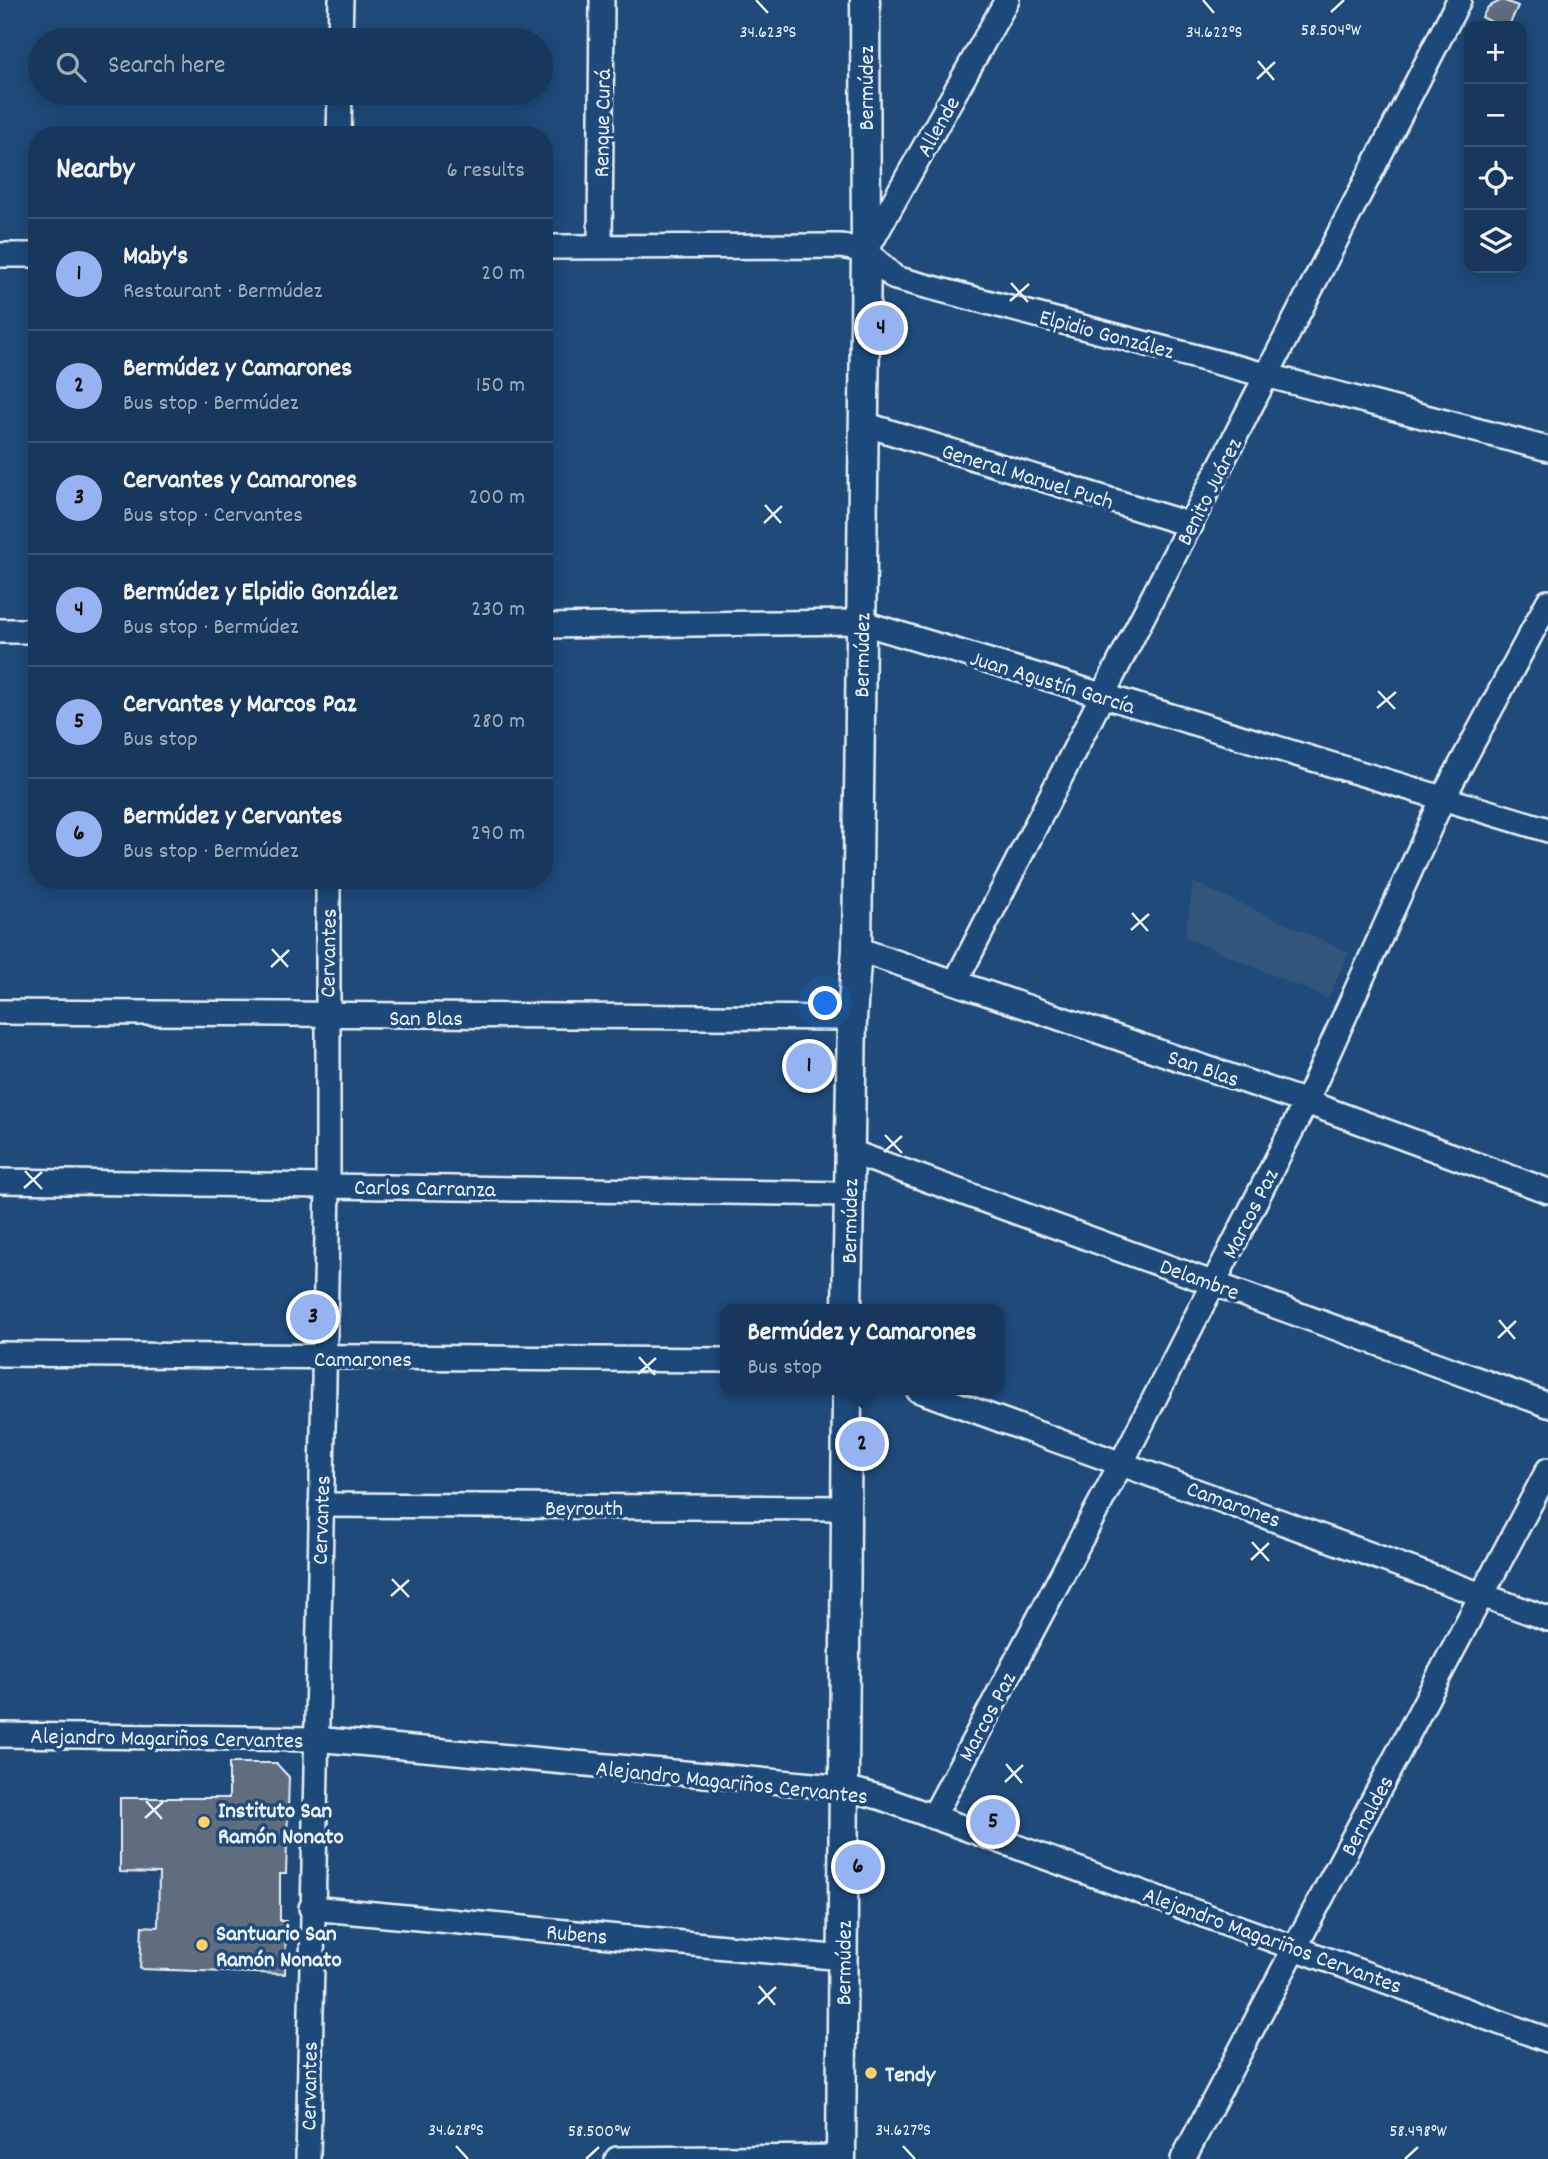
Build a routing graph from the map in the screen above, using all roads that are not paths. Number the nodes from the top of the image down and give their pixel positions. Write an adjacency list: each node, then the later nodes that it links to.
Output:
1 (341, 0): 6 (street)
2 (602, 0): 9 (street, Renque Curá)
3 (865, 0): 11 (street, Bermúdez)
4 (1007, 0): 11 (street, Allende)
5 (1459, 0): 14 (street, Benito Juárez)
6 (340, 28)
7 (340, 105): 8 (street)
8 (339, 126)
9 (600, 245): 10 (street); 11 (street)
10 (553, 247)
11 (866, 251): 14 (street, Elpidio González); 15 (street, Bermúdez)
12 (0, 255): 13 (street)
13 (28, 255)
14 (1266, 375): 16 (street, Elpidio González); 17 (street, Benito Juárez)
15 (864, 424): 17 (street, General Manuel Puch); 19 (street, Bermúdez)
16 (1548, 449)
17 (1191, 526): 23 (street, Benito Juárez)
18 (1548, 601): 24 (street, Marcos Paz)
19 (860, 622): 20 (street, Juan Agustín García); 23 (street, Juan Agustín García); 27 (street, Bermúdez)
20 (553, 626)
21 (0, 631): 22 (street)
22 (28, 631)
23 (1102, 696): 24 (street, Juan Agustín García); 28 (street, Benito Juárez)
24 (1443, 799): 25 (street, Juan Agustín García); 32 (street, Marcos Paz)
25 (1548, 830)
26 (328, 889): 30 (street, Cervantes)
27 (857, 949): 28 (street, San Blas); 31 (street, Bermúdez)
28 (956, 981): 32 (street, San Blas)
29 (0, 1012): 30 (street, San Blas)
30 (326, 1016): 31 (street, San Blas); 35 (street, Cervantes)
31 (852, 1018): 33 (street, Bermúdez)
32 (1306, 1102): 36 (street, San Blas); 38 (street, Marcos Paz)
33 (851, 1152): 37 (street, Bermúdez); 38 (street, Delambre)
34 (0, 1181): 35 (street, Carlos Carranza)
35 (328, 1186): 37 (street, Carlos Carranza); 41 (street, Cervantes)
36 (1548, 1191)
37 (849, 1194): 39 (street, Bermúdez)
38 (1213, 1283): 45 (street, Delambre); 46 (street, Marcos Paz)
39 (847, 1304)
40 (0, 1354): 41 (street, Camarones)
41 (324, 1357): 42 (street, Camarones); 48 (street, Cervantes)
42 (720, 1360)
43 (847, 1395): 49 (street, Bermúdez)
44 (932, 1395): 46 (street, Camarones)
45 (1548, 1405)
46 (1122, 1462): 50 (street, Camarones); 55 (street, Marcos Paz)
47 (1548, 1470): 50 (street, Bernaldes)
48 (321, 1505): 49 (street, Beyrouth); 53 (street, Cervantes)
49 (846, 1508): 54 (street, Bermúdez)
50 (1483, 1595): 51 (street, Camarones); 57 (street, Bernaldes)
51 (1548, 1619)
52 (0, 1735): 53 (street, Alejandro Magariños Cervantes)
53 (315, 1738): 54 (street, Alejandro Magariños Cervantes); 56 (street, Cervantes)
54 (846, 1788): 55 (street, Alejandro Magariños Cervantes); 58 (street, Bermúdez)
55 (933, 1817): 57 (street, Alejandro Magariños Cervantes)
56 (311, 1908): 58 (street, Rubens); 61 (street, Cervantes)
57 (1295, 1947): 59 (street, Alejandro Magariños Cervantes); 63 (street, Bernaldes)
58 (843, 1958): 60 (street, Bermúdez)
59 (1548, 2040)
60 (841, 2158): 62 (street)
61 (308, 2159)
62 (617, 2159)
63 (1182, 2159)

